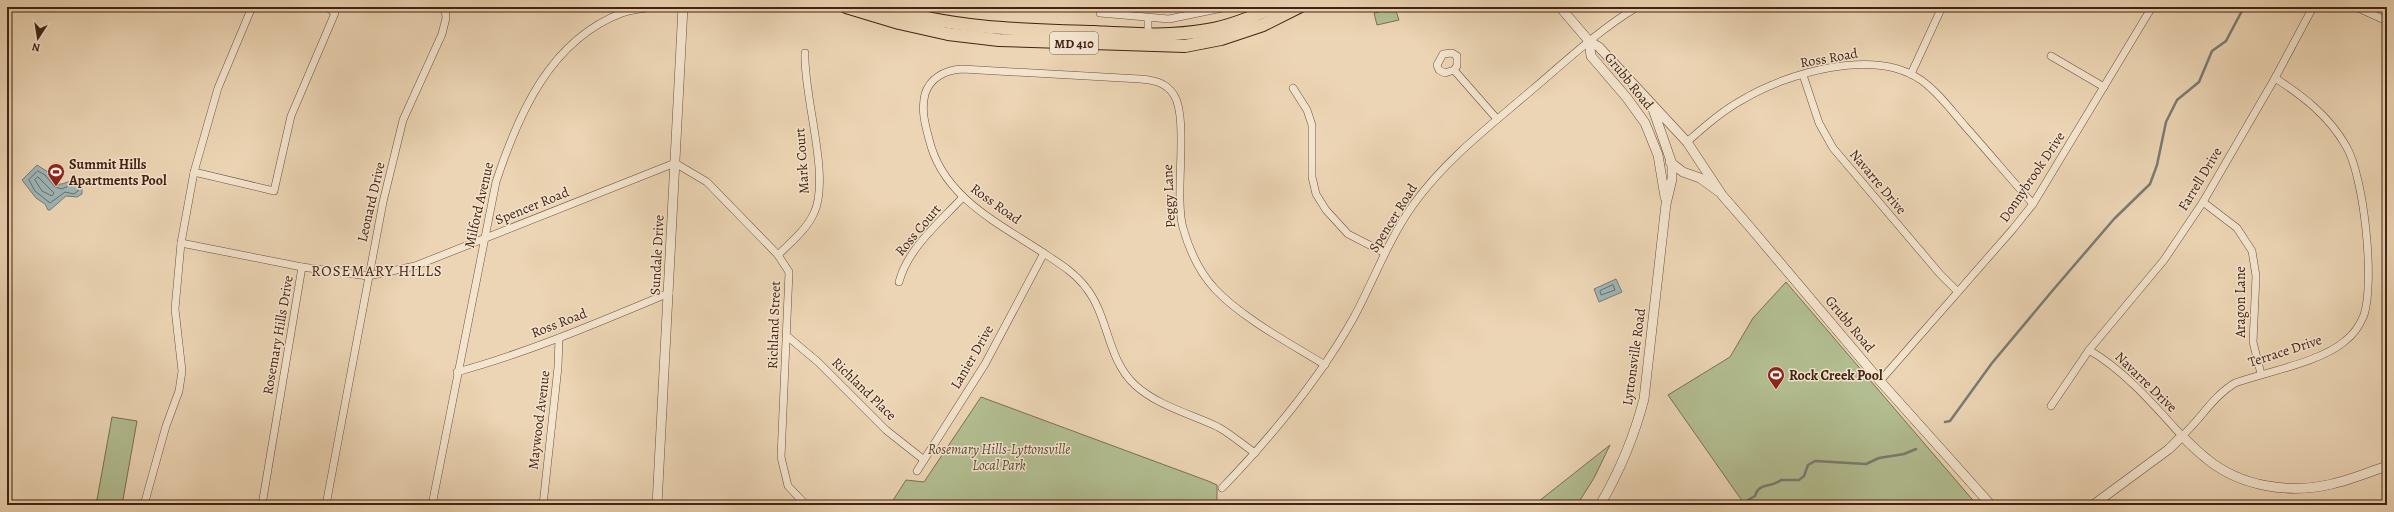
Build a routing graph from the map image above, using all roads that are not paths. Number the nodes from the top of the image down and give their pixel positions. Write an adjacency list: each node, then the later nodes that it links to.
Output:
1 (252, 7): 37 (street)
2 (327, 7): 37 (street)
3 (445, 7): 49 (street, Leonard Drive)
4 (679, 7): 43 (street, Milford Avenue)
5 (683, 7): 35 (street, Sundale Drive)
6 (846, 7): 10 (main road, MD 410)
7 (886, 7): 20 (main road, MD 410)
8 (1227, 7): 18 (street)
9 (1274, 7): 20 (main road, MD 410)
10 (1299, 7)
11 (1560, 7): 21 (street, Grubb Road)
12 (1637, 7): 21 (street, Spencer Road)
13 (1942, 7): 25 (street)
14 (2152, 7): 29 (street, Donnybrook Drive)
15 (2313, 7): 27 (street, Farrell Drive)
16 (2356, 7): 19 (street)
17 (1100, 13): 18 (street)
18 (1148, 18): 20 (street)
19 (2387, 21)
20 (1148, 34)
21 (1589, 41): 31 (street, Grubb Road); 32 (street, Spencer Road); 34 (street, Grubb Road)
22 (804, 53): 47 (street, Mark Court)
23 (2051, 56): 29 (street)
24 (1454, 70): 32 (street)
25 (1911, 74): 26 (street, Ross Road); 42 (street, Ross Road)
26 (1803, 75): 33 (street, Ross Road); 51 (street, Navarre Drive)
27 (2275, 78): 40 (street, Farrell Drive); 58 (street, Terrace Drive)
28 (1140, 79): 39 (street, Ross Road); 56 (street, Peggy Lane)
29 (2104, 87): 42 (street, Donnybrook Drive)
30 (1293, 88): 45 (street)
31 (1652, 106): 33 (street, Grubb Road); 36 (street, Lyttonsville Road)
32 (1497, 119): 45 (street, Spencer Road)
33 (1687, 142): 38 (street, Grubb Road)
34 (1658, 155): 36 (street, Grubb Road); 41 (street, Lyttonsville Road)
35 (675, 163): 43 (street, Spencer Road); 47 (street, Richland Street); 52 (street, Sundale Drive)
36 (1672, 164): 38 (street, Grubb Road); 41 (street, Lyttonsville Road)
37 (194, 172): 44 (street)
38 (1722, 195): 59 (street, Grubb Road)
39 (962, 197): 46 (street, Ross Road); 50 (street, Ross Court)
40 (2203, 202): 55 (street, Farrell Drive); 58 (street, Aragon Lane)
41 (1666, 204): 74 (street, Lyttonsville Road)
42 (2033, 204): 51 (street, Donnybrook Drive)
43 (483, 240): 49 (street, Spencer Road); 57 (street, Milford Avenue)
44 (181, 243): 48 (street, Rosemary Hills Drive); 67 (street)
45 (1385, 252): 56 (street, Spencer Road)
46 (1044, 253): 62 (street, Ross Road); 63 (street, Lanier Drive)
47 (778, 255): 53 (street, Richland Street)
48 (302, 267): 49 (street, Spencer Road); 68 (street, Rosemary Hills Drive)
49 (368, 276): 69 (street, Leonard Drive)
50 (899, 282)
51 (1958, 292): 59 (street, Donnybrook Drive)
52 (669, 293): 54 (street, Ross Road); 72 (street, Sundale Drive)
53 (787, 336): 63 (street, Richland Place); 73 (street, Richland Street)
54 (559, 338): 57 (street, Ross Road); 71 (street, Maywood Avenue)
55 (2089, 350): 60 (street, Farrell Drive); 61 (street, Navarre Drive)
56 (1325, 365): 62 (street, Spencer Road)
57 (457, 372): 70 (street, Milford Avenue)
58 (2261, 374): 61 (street, Terrace Drive)
59 (1880, 381): 75 (street, Grubb Road)
60 (2051, 406)
61 (2182, 436): 64 (street); 76 (street, Terrace Drive)
62 (1255, 453): 66 (street, Spencer Road)
63 (924, 460): 65 (street, Lanier Drive)
64 (2387, 466)
65 (917, 471)
66 (1222, 488)
67 (144, 505)
68 (262, 505)
69 (326, 505)
70 (432, 505)
71 (542, 505)
72 (658, 505)
73 (806, 505)
74 (1600, 505)
75 (1991, 505)
76 (2092, 505)

